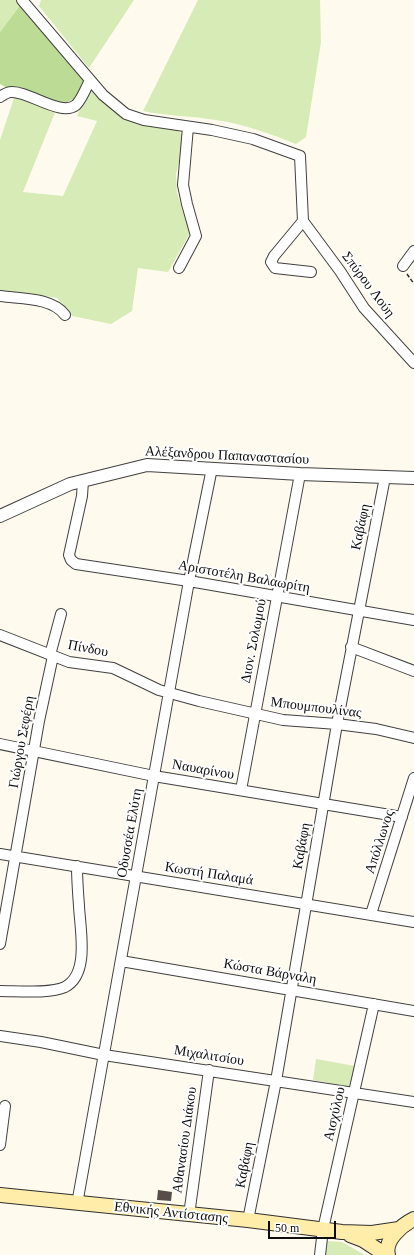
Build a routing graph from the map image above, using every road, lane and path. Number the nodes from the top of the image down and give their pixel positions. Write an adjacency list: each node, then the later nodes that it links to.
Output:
1 (22, 0): 2 (street)
2 (90, 80): 3 (street); 4 (street)
3 (0, 97)
4 (188, 127): 5 (street); 8 (street)
5 (303, 221): 9 (street); 12 (street, Σπύρου Λούη)
6 (414, 251): 7 (street)
7 (403, 266)
8 (180, 268)
9 (311, 272)
10 (0, 296): 11 (street)
11 (65, 315)
12 (414, 363)
13 (212, 468): 14 (street, Αλέξανδρου Παπαναστασίου); 17 (street, Αλέξανδρου Παπαναστασίου); 19 (street, Οδυσσέα Ελύτη)
14 (300, 474): 15 (street, Αλέξανδρου Παπαναστασίου); 20 (street, Διον. Σολωμού)
15 (385, 477): 16 (street, Αλέξανδρου Παπαναστασίου); 21 (street, Καβάφη)
16 (414, 478)
17 (83, 481): 18 (street, Αλέξανδρου Παπαναστασίου); 19 (street, Αριστοτέλη Βαλαωρίτη)
18 (0, 516)
19 (190, 581): 20 (street, Αριστοτέλη Βαλαωρίτη); 28 (street, Οδυσσέα Ελύτη)
20 (277, 596): 21 (street, Αριστοτέλη Βαλαωρίτη); 29 (street, Διον. Σολωμού)
21 (358, 611): 23 (street, Αριστοτέλη Βαλαωρίτη); 25 (street, Καβάφη)
22 (61, 614): 26 (street, Γιώργου Σεφέρη)
23 (414, 620)
24 (0, 635): 26 (street, Πίνδου)
25 (351, 647): 27 (street); 30 (street, Καβάφη)
26 (51, 656): 28 (street, Πίνδου); 33 (street, Γιώργου Σεφέρη)
27 (414, 671)
28 (169, 693): 29 (street, Μπουμπουλίνας); 34 (street, Οδυσσέα Ελύτη)
29 (255, 715): 30 (street, Μπουμπουλίνας); 36 (street, Διον. Σολωμού)
30 (337, 724): 31 (street, Μπουμπουλίνας); 37 (street, Καβάφη)
31 (414, 738)
32 (0, 744): 33 (street, Ναυαρίνου)
33 (34, 751): 34 (street, Ναυαρίνου); 40 (street, Γιώργου Σεφέρη)
34 (154, 776): 36 (street, Ναυαρίνου); 42 (street, Οδυσσέα Ελύτη)
35 (414, 778): 38 (street, Απόλλωνος)
36 (241, 790): 37 (street, Ναυαρίνου)
37 (323, 803): 38 (street, Ναυαρίνου); 43 (street, Καβάφη)
38 (402, 818): 44 (street, Απόλλωνος)
39 (0, 854): 40 (street, Κωστή Παλαμά)
40 (15, 856): 41 (street, Κωστή Παλαμά); 46 (street, Γιώργου Σεφέρη)
41 (77, 866): 42 (street, Κωστή Παλαμά); 49 (street)
42 (136, 877): 43 (street, Κωστή Παλαμά); 47 (street, Οδυσσέα Ελύτη)
43 (306, 903): 44 (street, Κωστή Παλαμά); 48 (street, Καβάφη)
44 (371, 914): 45 (street, Κωστή Παλαμά)
45 (414, 922)
46 (0, 944)
47 (121, 961): 48 (street, Κώστα Βάρναλη); 53 (street, Οδυσσέα Ελύτη)
48 (291, 990): 50 (street, Κώστα Βάρναλη); 55 (street, Καβάφη)
49 (0, 991)
50 (374, 1004): 51 (street, Κώστα Βάρναλη); 56 (street, Αισχύλου)
51 (414, 1011)
52 (0, 1036): 53 (street, Μιχαλιτσίου)
53 (104, 1055): 54 (street, Μιχαλιτσίου); 61 (street, Οδυσσέα Ελύτη)
54 (209, 1070): 55 (street, Μιχαλιτσίου); 62 (street, Αθανασίου Διάκου)
55 (276, 1081): 56 (street, Μιχαλιτσίου); 64 (street, Καβάφη)
56 (354, 1094): 57 (street, Μιχαλιτσίου); 65 (street, Αισχύλου)
57 (414, 1102)
58 (5, 1106): 59 (street)
59 (0, 1145)
60 (0, 1195): 61 (main road, Εθνικής Αντίστασης)
61 (77, 1204): 62 (main road, Εθνικής Αντίστασης)
62 (189, 1215): 64 (main road, Εθνικής Αντίστασης)
63 (414, 1219): 66 (main road)
64 (248, 1220): 65 (main road, Εθνικής Αντίστασης)
65 (323, 1229): 67 (main road, Εθνικής Αντίστασης); 68 (street, Αισχύλου)
66 (399, 1229): 67 (main road); 69 (main road)
67 (342, 1232): 69 (main road)
68 (320, 1255)
69 (387, 1255)

